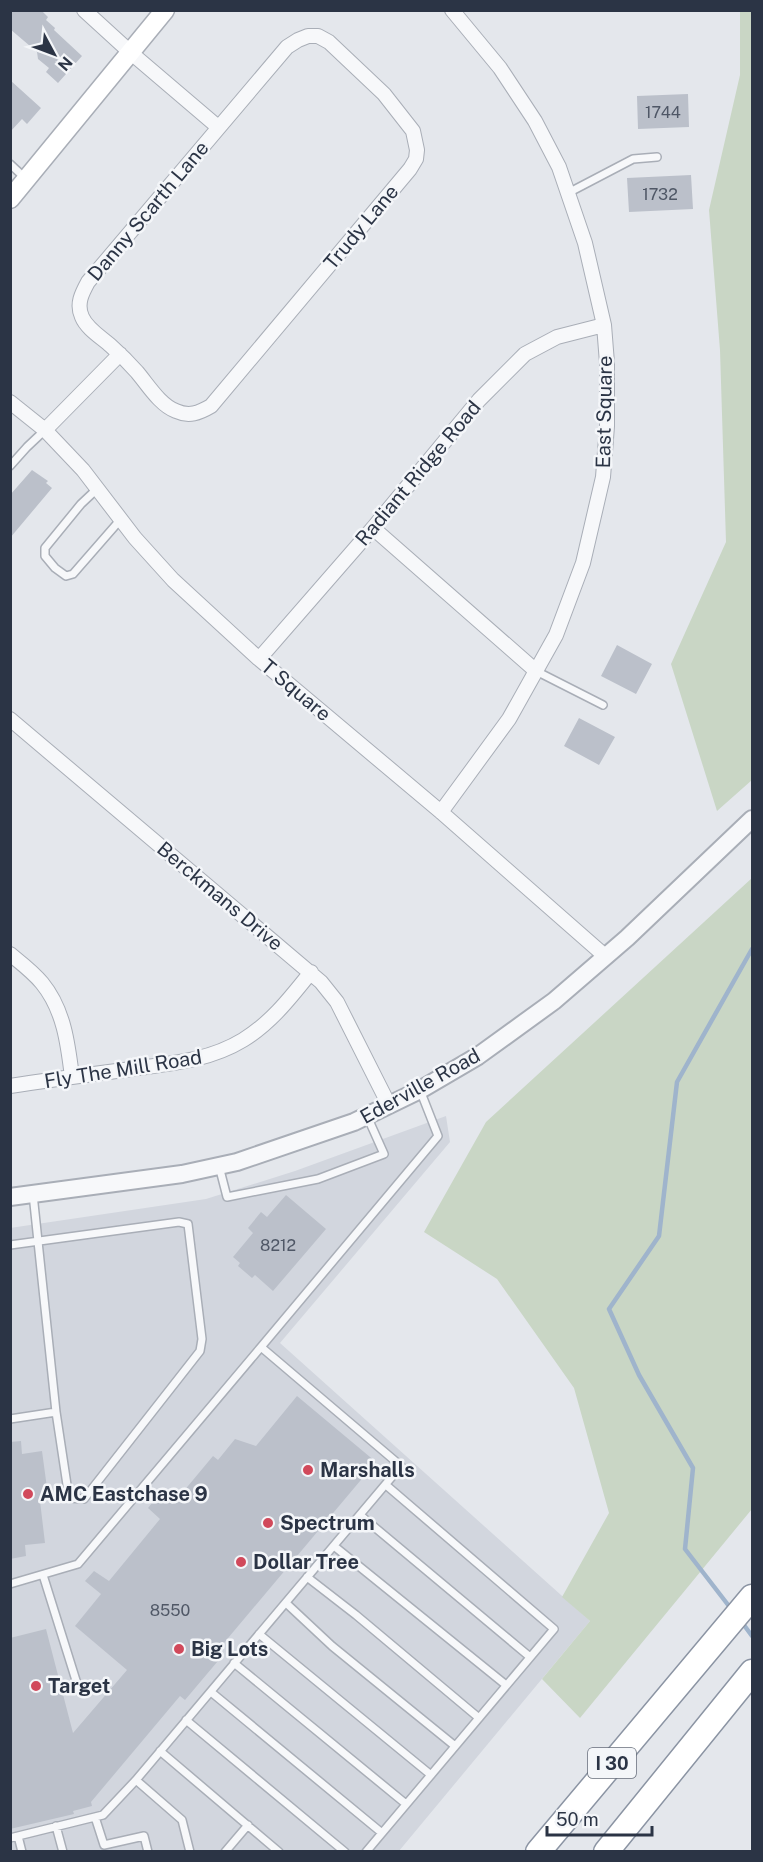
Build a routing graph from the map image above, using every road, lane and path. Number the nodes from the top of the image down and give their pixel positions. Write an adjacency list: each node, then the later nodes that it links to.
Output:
1 (84, 10): 5 (street)
2 (165, 10): 5 (main road)
3 (452, 10): 10 (street, East Square)
4 (308, 36): 6 (street, Danny Scarth Lane); 15 (street, Trudy Lane)
5 (130, 52): 6 (street); 9 (main road)
6 (218, 128): 13 (street, Danny Scarth Lane)
7 (657, 157): 10 (lane)
8 (10, 164): 9 (lane)
9 (27, 180): 11 (main road)
10 (568, 193): 12 (street, East Square)
11 (10, 199)
12 (604, 325): 20 (street, Radiant Ridge Road); 22 (street, East Square)
13 (120, 354): 15 (street, Danny Scarth Lane); 16 (street)
14 (10, 402): 16 (street, T Square)
15 (184, 414)
16 (45, 430): 17 (lane); 18 (street, T Square)
17 (10, 466)
18 (98, 488): 19 (street, T Square); 19 (lane)
19 (121, 519): 21 (street, T Square)
20 (373, 528): 21 (street, Radiant Ridge Road); 22 (street)
21 (259, 659): 25 (street, T Square)
22 (536, 671): 23 (lane); 25 (street, East Square)
23 (603, 705)
24 (10, 719): 29 (street, Berckmans Drive)
25 (441, 812): 28 (street, T Square)
26 (753, 819): 28 (street, Ederville Road)
27 (10, 954): 30 (street)
28 (604, 956): 32 (street, Ederville Road)
29 (311, 972): 30 (street, Fly The Mill Road); 33 (street, Berckmans Drive)
30 (72, 1077): 31 (street, Fly The Mill Road)
31 (10, 1086)
32 (420, 1090): 33 (street, Ederville Road); 40 (lane)
33 (388, 1106): 34 (street, Ederville Road)
34 (367, 1116): 35 (street, Ederville Road); 35 (lane)
35 (219, 1166): 36 (street, Ederville Road)
36 (33, 1194): 37 (street, Ederville Road); 38 (lane)
37 (10, 1197)
38 (38, 1242): 39 (lane); 41 (lane); 41 (lane)
39 (10, 1245)
40 (261, 1347): 43 (lane); 46 (lane)
41 (56, 1412): 42 (lane)
42 (10, 1419)
43 (386, 1485): 44 (lane); 52 (lane)
44 (360, 1515): 45 (lane); 52 (lane)
45 (334, 1546): 47 (lane); 56 (lane)
46 (43, 1575): 48 (lane); 57 (lane)
47 (308, 1577): 50 (lane); 59 (lane)
48 (10, 1584)
49 (753, 1597): 55 (highway, I 30)
50 (286, 1603): 51 (lane); 61 (lane)
51 (259, 1634): 53 (lane); 63 (lane)
52 (530, 1657): 56 (lane)
53 (234, 1664): 58 (lane); 65 (lane)
54 (753, 1672): 82 (highway, I 30)
55 (686, 1674): 80 (highway); 81 (highway, I 30)
56 (506, 1685): 59 (lane)
57 (79, 1690)
58 (211, 1692): 60 (lane); 69 (lane)
59 (479, 1718): 61 (lane)
60 (186, 1720): 62 (lane); 78 (lane)
61 (455, 1746): 63 (lane)
62 (160, 1751): 64 (lane); 67 (lane)
63 (431, 1774): 65 (lane)
64 (136, 1780): 66 (lane); 75 (lane)
65 (406, 1804): 69 (lane)
66 (96, 1817): 68 (lane); 71 (lane)
67 (248, 1825): 76 (lane); 77 (lane)
68 (57, 1826): 70 (lane); 73 (lane)
69 (382, 1833): 79 (lane)
70 (14, 1837): 72 (lane)
71 (105, 1848): 74 (lane)
72 (22, 1851)
73 (63, 1851)
74 (148, 1851)
75 (190, 1851)
76 (225, 1851)
77 (279, 1851)
78 (345, 1851)
79 (366, 1851)
80 (519, 1851)
81 (538, 1851)
82 (606, 1851)

